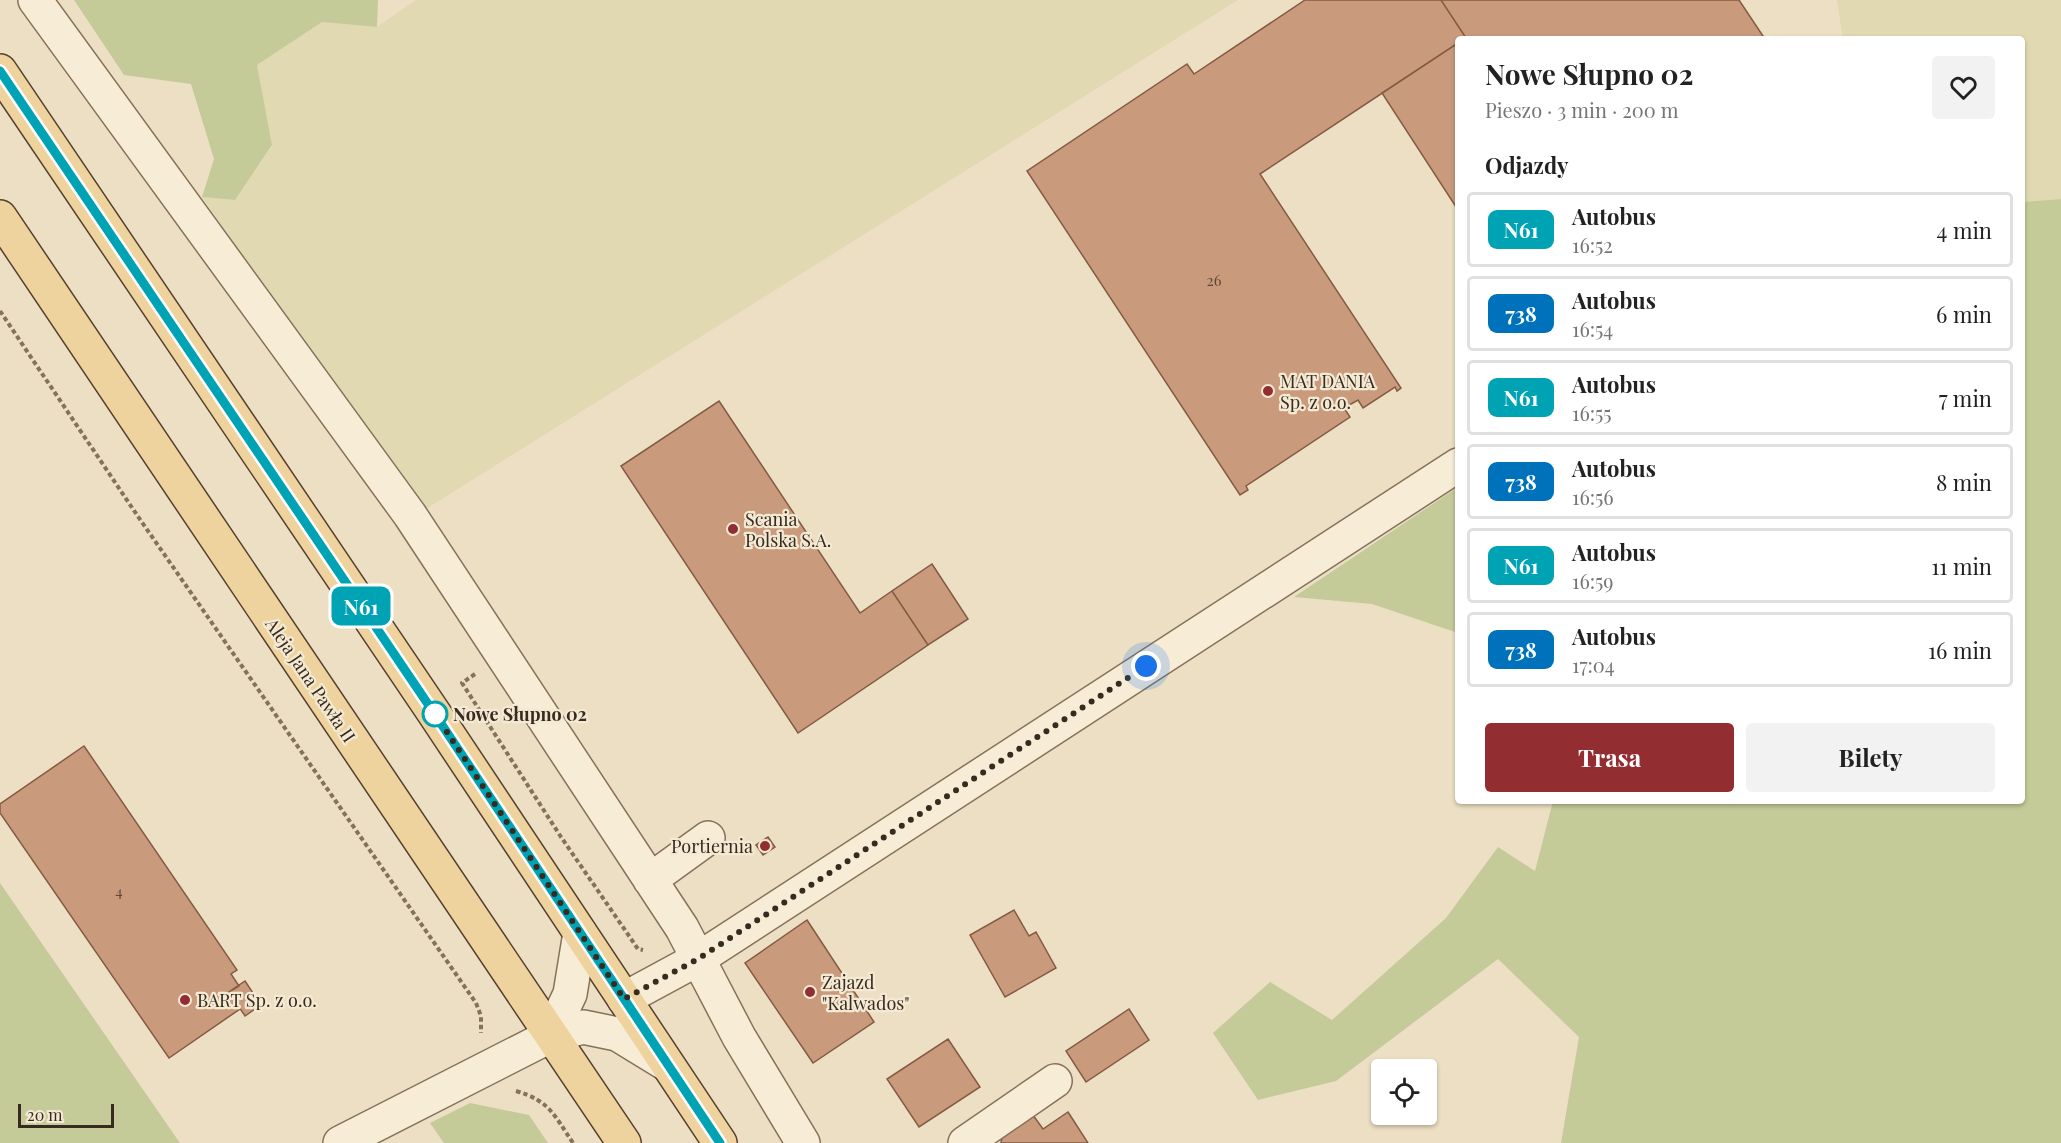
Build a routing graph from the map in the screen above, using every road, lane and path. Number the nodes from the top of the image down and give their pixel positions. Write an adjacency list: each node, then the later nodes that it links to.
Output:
1 (35, 0): 6 (street)
2 (0, 71): 9 (main road)
3 (0, 217): 12 (main road, Aleja Jana Pawła II)
4 (0, 311): 13 (path)
5 (1455, 467): 10 (street)
6 (503, 654): 8 (street); 10 (path)
7 (708, 838): 8 (street)
8 (650, 880): 10 (street)
9 (580, 933): 11 (main road); 12 (street)
10 (692, 947): 11 (street); 21 (street)
11 (624, 999): 14 (main road)
12 (550, 1036): 14 (street); 17 (street); 19 (main road, Aleja Jana Pawła II)
13 (481, 1040)
14 (666, 1064): 20 (main road)
15 (1055, 1081): 22 (street)
16 (507, 1088): 18 (path)
17 (340, 1143)
18 (573, 1143)
19 (624, 1143)
20 (720, 1143)
21 (803, 1143)
22 (965, 1143)

